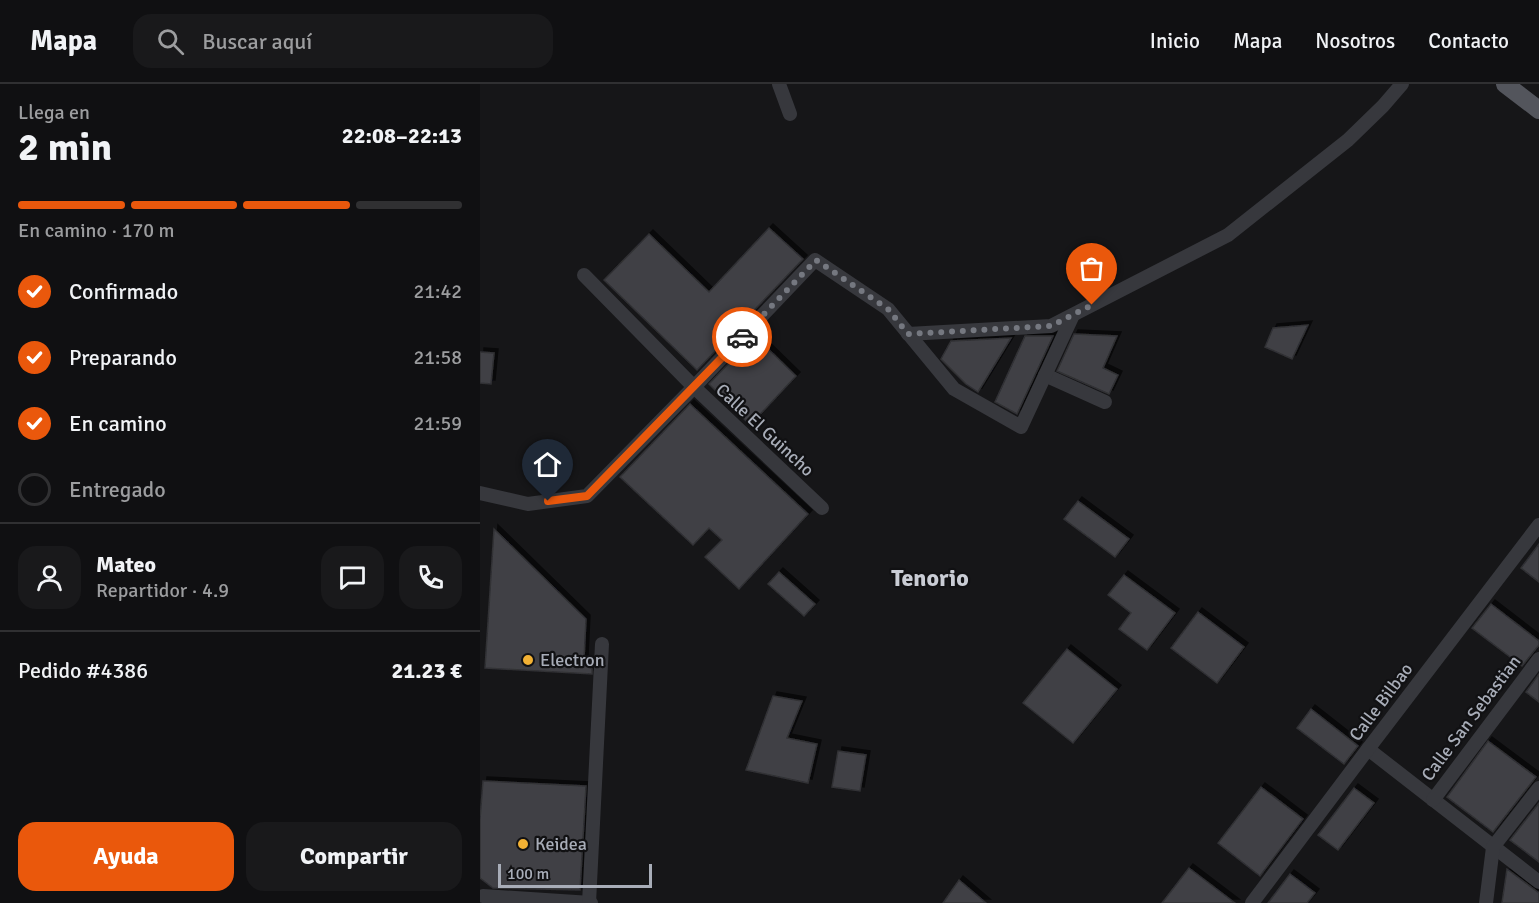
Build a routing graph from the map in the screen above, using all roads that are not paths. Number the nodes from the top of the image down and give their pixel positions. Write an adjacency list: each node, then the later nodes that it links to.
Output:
1 (779, 84): 7 (street)
2 (1402, 84): 9 (street)
3 (1505, 84): 6 (main road)
4 (1524, 84): 5 (main road)
5 (1539, 96)
6 (1539, 110)
7 (790, 114)
8 (584, 275): 12 (street, Calle El Guincho)
9 (1073, 315): 10 (street); 11 (street)
10 (908, 334): 11 (street); 12 (street)
11 (1045, 375): 13 (street)
12 (694, 387): 14 (street); 15 (street, Calle El Guincho)
13 (1105, 402)
14 (480, 493)
15 (822, 508)
16 (1539, 525): 19 (street, Calle Bilbao)
17 (602, 644): 25 (street)
18 (1539, 659): 21 (street, Calle San Sebastian)
19 (1368, 748): 21 (street); 26 (street, Calle Bilbao)
20 (1539, 788): 22 (street)
21 (1433, 800): 22 (street)
22 (1493, 847): 23 (street); 27 (street)
23 (1539, 882)
24 (482, 897): 25 (street)
25 (589, 903)
26 (1252, 903)
27 (1486, 903)

